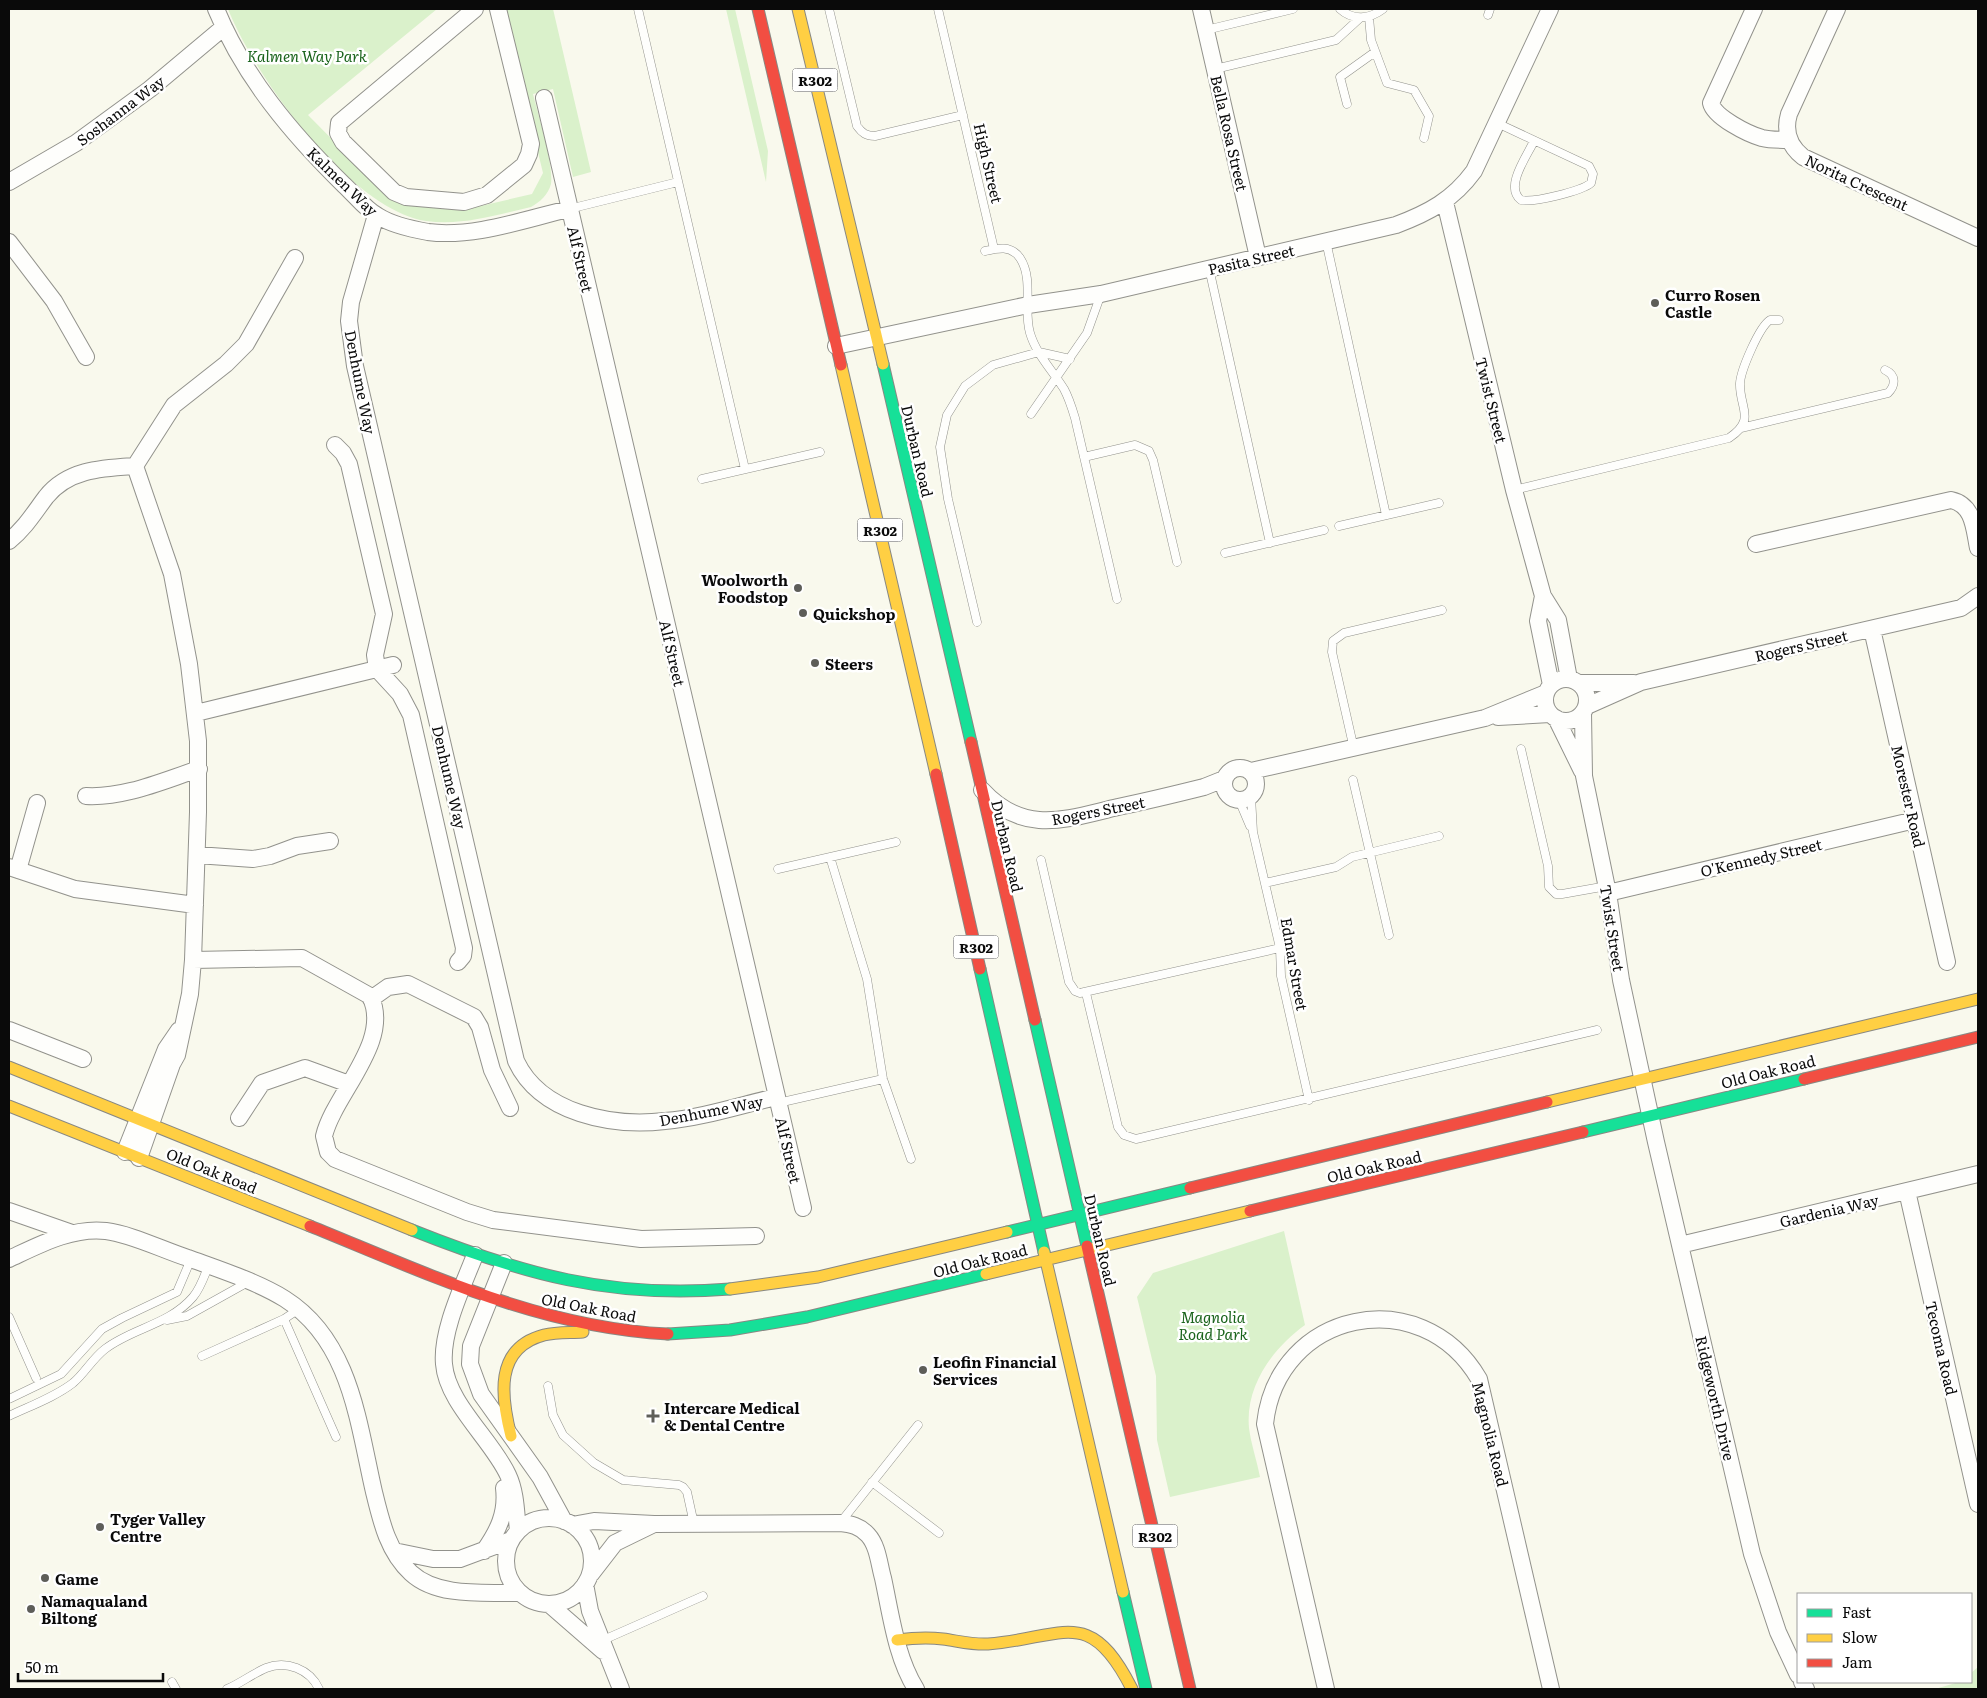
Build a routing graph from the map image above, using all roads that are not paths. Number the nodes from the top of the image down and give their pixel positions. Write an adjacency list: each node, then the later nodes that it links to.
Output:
1 (216, 9): 18 (street, Kalmen Way)
2 (475, 9): 3 (street)
3 (498, 9)
4 (638, 9): 30 (lane)
5 (758, 9): 46 (main road, R302)
6 (798, 9): 45 (main road, Durban Road / R302)
7 (830, 9): 24 (lane)
8 (938, 9): 24 (lane, High Street)
9 (1201, 9): 19 (street, Bella Rosa Street)
10 (1293, 9): 19 (lane)
11 (1340, 9): 17 (lane)
12 (1383, 9): 16 (lane)
13 (1550, 9): 25 (street, Pasita Street)
14 (1754, 9): 27 (street)
15 (1837, 9): 27 (street)
16 (1369, 17): 17 (lane); 20 (lane)
17 (1360, 18): 21 (lane)
18 (224, 28): 29 (street, Soshanna Way); 33 (street, Kalmen Way)
19 (1206, 30): 21 (street, Bella Rosa Street)
20 (1375, 52): 23 (lane); 26 (lane)
21 (1215, 69): 39 (street, Bella Rosa Street)
22 (544, 98): 32 (street, Alf Street)
23 (1346, 104)
24 (963, 115): 37 (lane, High Street)
25 (1497, 123): 28 (lane); 31 (street, Pasita Street)
26 (1424, 138)
27 (1789, 140): 34 (street, Norita Crescent)
28 (1534, 141): 28 (lane)
29 (9, 182)
30 (678, 182): 32 (lane); 58 (lane)
31 (1446, 202): 35 (street, Pasita Street); 60 (street, Twist Street)
32 (569, 209): 33 (street, Kalmen Way); 126 (street, Alf Street)
33 (376, 215): 126 (street, Denhume Way)
34 (1978, 238)
35 (1326, 241): 39 (street, Pasita Street); 62 (lane)
36 (9, 242): 48 (street)
37 (994, 249): 38 (lane); 43 (lane)
38 (985, 251)
39 (1258, 257): 41 (street, Pasita Street)
40 (295, 258): 57 (street)
41 (1209, 268): 42 (street, Pasita Street); 66 (lane)
42 (1101, 294): 43 (street, Pasita Street); 49 (lane)
43 (1028, 305): 45 (street, Pasita Street); 47 (lane)
44 (1778, 320): 53 (lane)
45 (877, 338): 46 (street, Pasita Street); 92 (main road, Durban Road / R302)
46 (836, 346): 140 (main road, R302)
47 (1039, 352): 49 (lane); 51 (lane); 75 (lane)
48 (86, 357)
49 (1070, 358): 51 (lane)
50 (1885, 370): 53 (lane)
51 (1056, 378): 52 (lane); 56 (lane)
52 (1032, 414)
53 (1741, 428): 60 (lane)
54 (335, 445): 77 (street)
55 (820, 452): 58 (lane)
56 (1084, 457): 70 (lane); 73 (lane)
57 (135, 466): 65 (street); 82 (street)
58 (744, 469): 59 (lane)
59 (702, 479)
60 (1514, 490): 71 (street, Twist Street)
61 (1439, 503): 62 (lane)
62 (1386, 515): 63 (lane)
63 (1339, 526)
64 (1324, 530): 66 (lane)
65 (9, 541)
66 (1270, 543): 69 (lane)
67 (1756, 544): 68 (street)
68 (1978, 548)
69 (1225, 554)
70 (1177, 562)
71 (1543, 596): 78 (street, Twist Street); 80 (street, Twist Street)
72 (1978, 596): 76 (street, Rogers Street)
73 (1117, 599)
74 (1442, 610): 85 (lane)
75 (976, 622)
76 (1872, 629): 79 (street, Rogers Street); 96 (street, Morester Road)
77 (385, 667): 82 (street); 113 (street)
78 (1574, 681): 79 (street, Rogers Street); 80 (street); 81 (street)
79 (1641, 682): 81 (street, Rogers Street)
80 (1549, 689): 83 (street); 84 (street)
81 (1585, 709): 83 (street); 89 (street, Twist Street)
82 (196, 713): 87 (street)
83 (1553, 716): 84 (street); 89 (street, Twist Street)
84 (1485, 718): 85 (street)
85 (1354, 749): 88 (street)
86 (1521, 750): 108 (lane)
87 (199, 770): 93 (street); 102 (street)
88 (1254, 776): 90 (street); 94 (street)
89 (1584, 776): 108 (street, Twist Street)
90 (1224, 779): 92 (street, Rogers Street); 94 (street)
91 (1353, 780): 101 (lane)
92 (979, 786): 139 (main road, Durban Road / R302)
93 (86, 796)
94 (1245, 799): 97 (lane, Edmar Street); 97 (lane, Edmar Street)
95 (37, 804): 105 (street)
96 (1915, 820): 108 (street, O'Kennedy Street); 114 (street, Morester Road)
97 (1253, 832): 107 (lane, Edmar Street)
98 (1439, 836): 101 (lane)
99 (330, 842): 102 (street)
100 (896, 842): 103 (lane)
101 (1370, 852): 107 (lane); 110 (lane)
102 (197, 855): 109 (street)
103 (830, 857): 106 (lane); 123 (lane)
104 (1041, 860): 115 (lane)
105 (13, 868): 109 (street)
106 (778, 869)
107 (1265, 883): 111 (lane, Edmar Street)
108 (1607, 889): 124 (street, Twist Street)
109 (195, 905): 112 (street)
110 (1389, 935)
111 (1280, 948): 115 (lane); 127 (lane, Edmar Street)
112 (193, 960): 116 (street); 132 (street)
113 (458, 962)
114 (1947, 962)
115 (1086, 993): 127 (lane)
116 (371, 999): 125 (street); 129 (street)
117 (1978, 999): 124 (main road, Old Oak Road)
118 (9, 1030): 121 (street)
119 (1596, 1030): 127 (lane)
120 (1978, 1036): 130 (main road, Old Oak Road)
121 (82, 1059)
122 (9, 1067): 132 (main road, Old Oak Road)
123 (883, 1079): 126 (lane); 134 (lane)
124 (1644, 1080): 130 (street, Twist Street); 139 (main road, Old Oak Road)
125 (349, 1084): 131 (street); 142 (street)
126 (777, 1100): 137 (street, Alf Street)
127 (1309, 1100)
128 (9, 1106): 133 (main road, Old Oak Road)
129 (510, 1108)
130 (1651, 1116): 143 (street, Ridgeworth Drive); 144 (main road, Old Oak Road)
131 (239, 1118)
132 (144, 1122): 133 (street); 145 (main road, Old Oak Road)
133 (132, 1155): 152 (main road, Old Oak Road)
134 (911, 1159)
135 (1978, 1174): 136 (street, Gardenia Way)
136 (1907, 1192): 143 (street, Gardenia Way); 169 (street, Tecoma Road)
137 (803, 1208)
138 (9, 1210): 141 (street)
139 (1079, 1214): 140 (main road, Old Oak Road); 144 (main road, Durban Road / R302)
140 (1037, 1224): 147 (main road, R302); 149 (main road, Old Oak Road)
141 (72, 1234): 146 (street); 148 (street)
142 (756, 1236)
143 (1680, 1245): 184 (street, Ridgeworth Drive)
144 (1088, 1249): 147 (main road, Old Oak Road); 191 (main road, Durban Road / R302)
145 (475, 1255): 149 (main road, Old Oak Road); 152 (street)
146 (9, 1258)
147 (1046, 1259): 158 (main road, Old Oak Road); 190 (main road, R302)
148 (191, 1260): 150 (street); 162 (lane)
149 (504, 1263): 153 (street)
150 (208, 1267): 151 (street); 157 (lane)
151 (248, 1282): 154 (street); 157 (lane)
152 (463, 1287): 153 (main road, Old Oak Road); 167 (street)
153 (489, 1298): 158 (main road, Old Oak Road); 165 (street)
154 (298, 1309): 156 (lane); 177 (street)
155 (9, 1317): 160 (lane)
156 (284, 1320): 159 (lane); 166 (lane)
157 (162, 1321): 163 (lane)
158 (627, 1330): 165 (main road)
159 (202, 1356)
160 (36, 1378)
161 (548, 1386): 173 (lane)
162 (9, 1399)
163 (9, 1416)
164 (918, 1425): 168 (lane)
165 (512, 1436): 170 (street)
166 (336, 1437)
167 (487, 1441): 175 (street); 176 (street)
168 (872, 1482): 171 (lane); 174 (lane)
169 (1978, 1504)
170 (568, 1523): 172 (street); 175 (street); 178 (street)
171 (840, 1523): 173 (street); 182 (street)
172 (654, 1524): 173 (street); 178 (street)
173 (694, 1524)
174 (939, 1533)
175 (515, 1536): 176 (street); 179 (street)
176 (484, 1550): 177 (street)
177 (394, 1551): 179 (street)
178 (587, 1580): 181 (street); 183 (street)
179 (520, 1593): 181 (street)
180 (703, 1596): 183 (lane)
181 (549, 1604): 183 (street)
182 (897, 1640): 188 (street); 189 (main road)
183 (603, 1647): 187 (street)
184 (1797, 1673)
185 (227, 1689): 186 (lane)
186 (319, 1689)
187 (622, 1689)
188 (916, 1689)
189 (1132, 1689)
190 (1146, 1689)
191 (1190, 1689)
192 (1326, 1689): 193 (street, Magnolia Road)
193 (1551, 1689)

